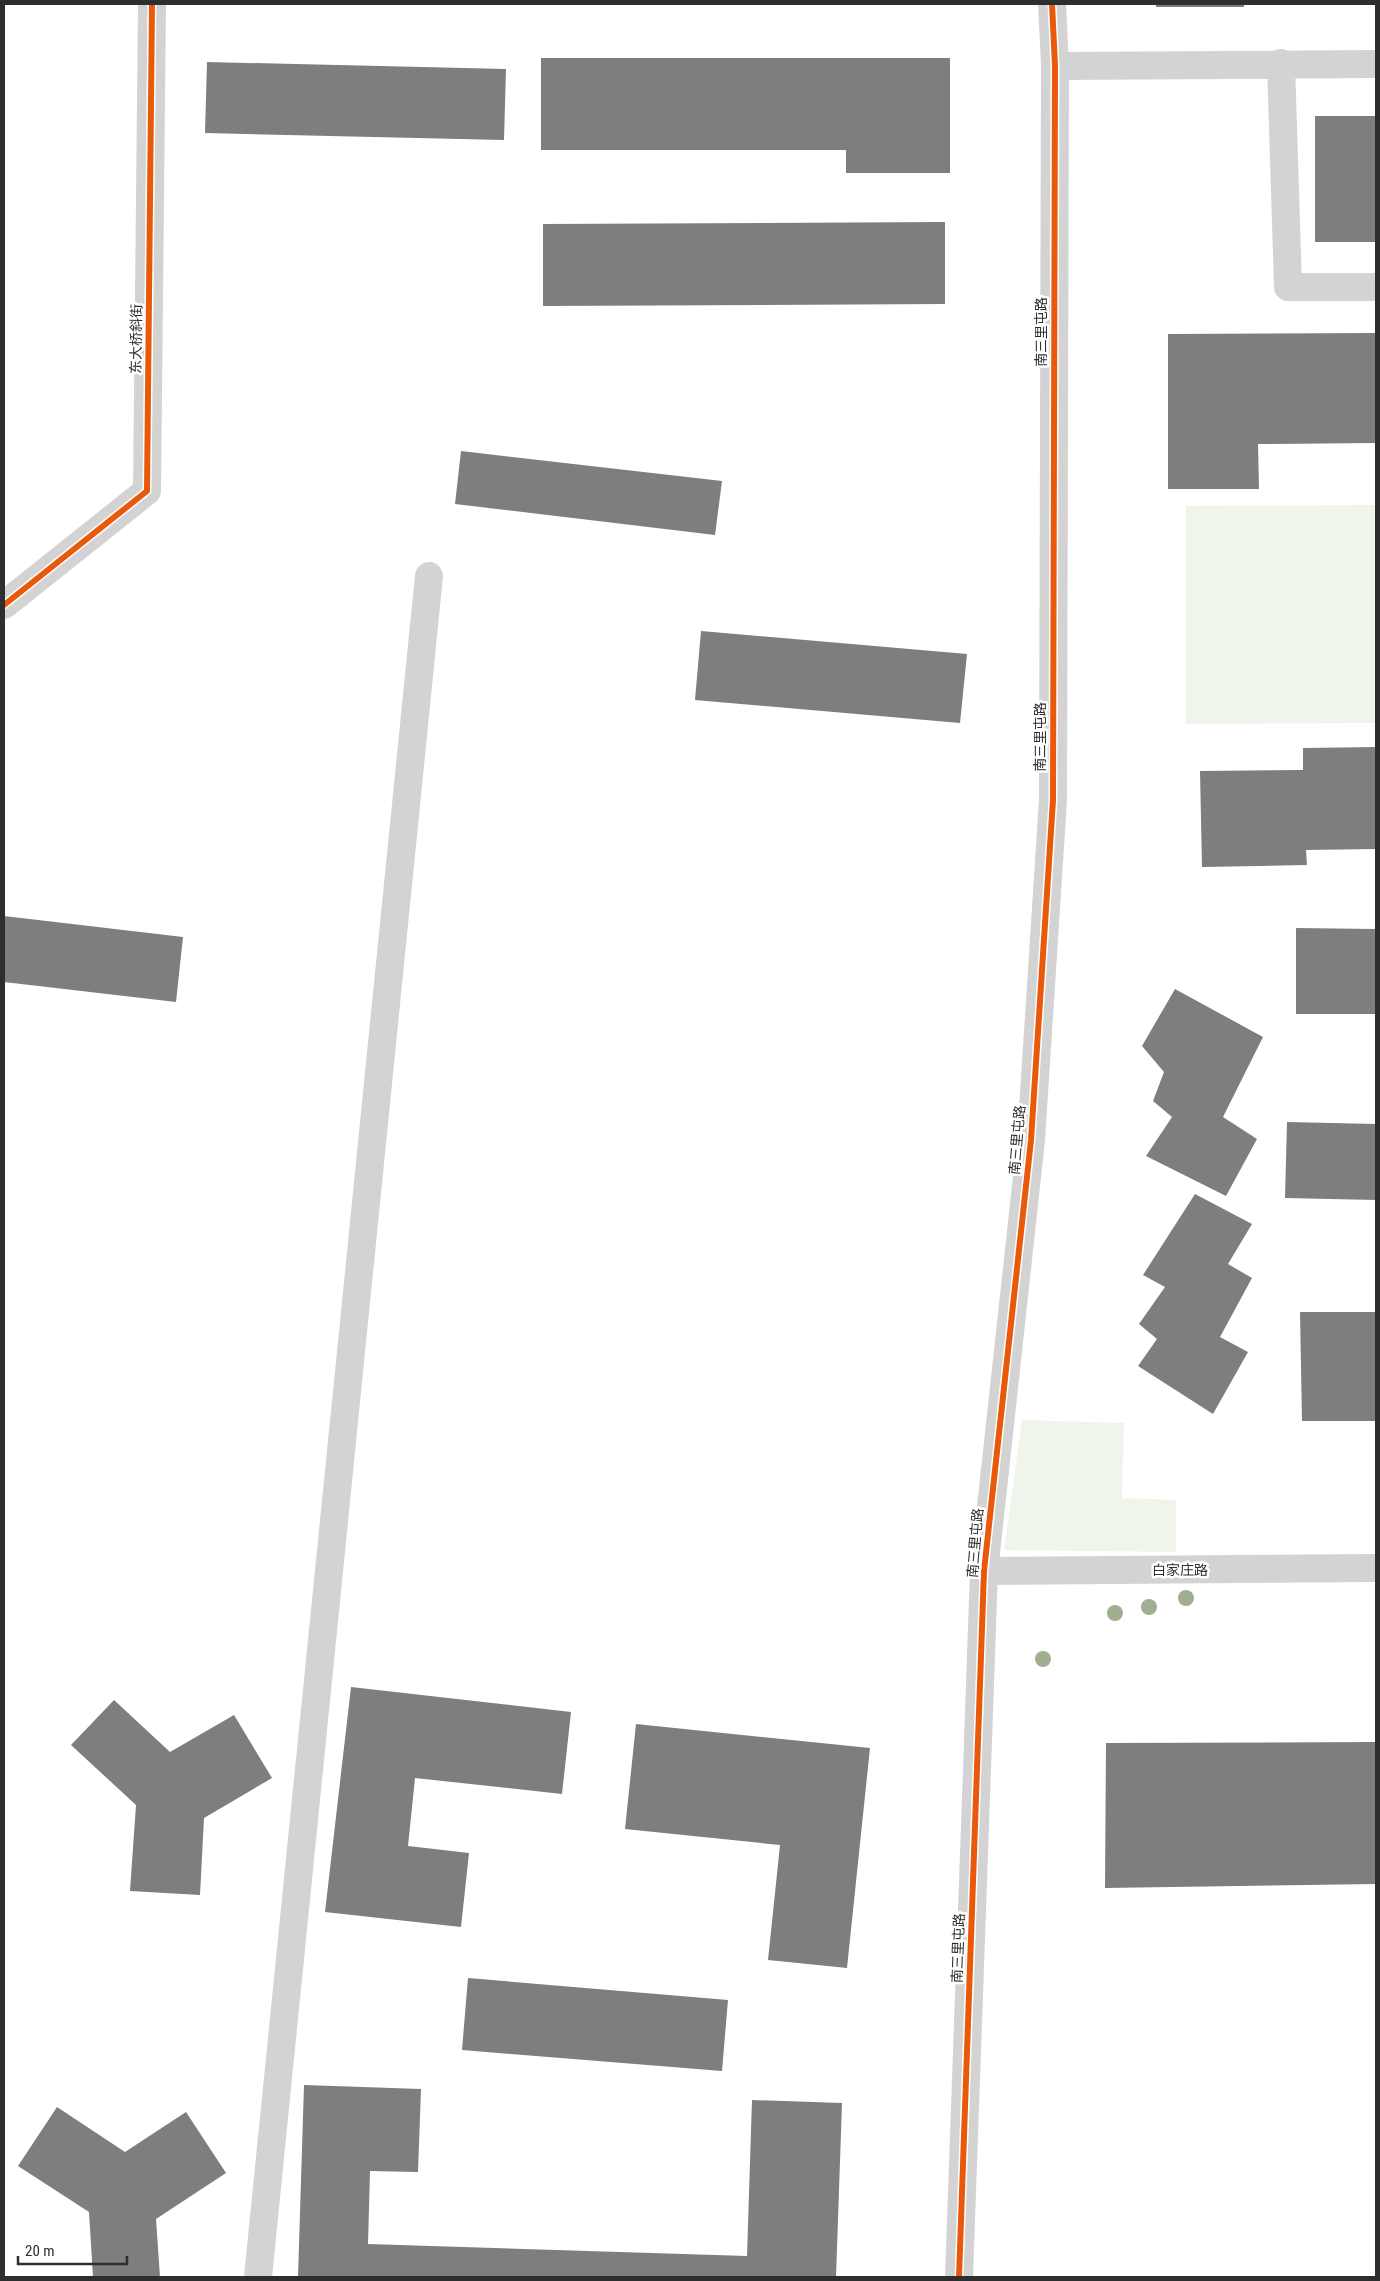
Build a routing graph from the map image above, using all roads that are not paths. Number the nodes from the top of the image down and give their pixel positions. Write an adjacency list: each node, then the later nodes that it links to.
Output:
1 (152, 4): 8 (street, 东大桥斜街)
2 (1052, 4): 5 (street, 南三里屯路)
3 (1281, 63): 4 (street); 5 (street); 6 (street)
4 (1376, 64)
5 (1054, 66): 10 (street, 南三里屯路)
6 (1376, 287)
7 (429, 576): 11 (street)
8 (4, 605)
9 (1376, 1568): 10 (street, 白家庄路)
10 (984, 1571): 12 (street, 南三里屯路)
11 (258, 2277)
12 (958, 2277)

